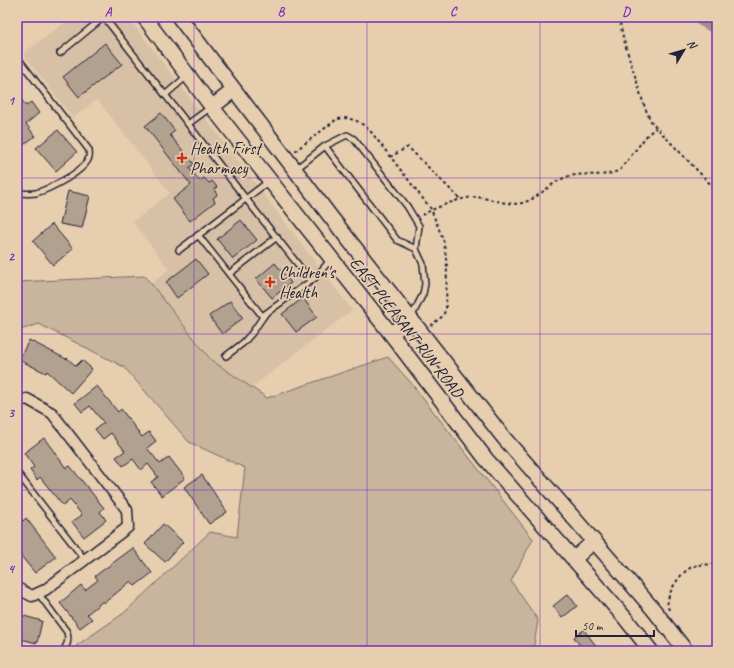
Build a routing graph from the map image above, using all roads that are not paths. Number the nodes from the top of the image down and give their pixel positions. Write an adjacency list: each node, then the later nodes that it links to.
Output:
1 (104, 17): 4 (lane); 8 (lane)
2 (144, 17): 6 (main road, EAST PLEASANT RUN ROAD)
3 (179, 17): 7 (main road, EAST PLEASANT RUN ROAD)
4 (60, 53)
5 (17, 57): 14 (lane)
6 (188, 75): 8 (lane); 9 (main road, EAST PLEASANT RUN ROAD)
7 (234, 90): 9 (main road); 12 (main road, EAST PLEASANT RUN ROAD)
8 (165, 95): 10 (lane)
9 (212, 107): 10 (lane); 13 (main road, EAST PLEASANT RUN ROAD)
10 (188, 124): 15 (lane)
11 (325, 146): 12 (lane); 18 (lane); 18 (lane)
12 (295, 170): 24 (main road, EAST PLEASANT RUN ROAD)
13 (270, 180): 15 (lane); 20 (main road, EAST PLEASANT RUN ROAD)
14 (17, 193)
15 (246, 198): 16 (lane); 17 (lane)
16 (198, 235): 19 (lane); 21 (lane)
17 (277, 237): 21 (lane); 22 (lane)
18 (416, 249): 24 (lane)
19 (179, 250)
20 (331, 259): 22 (lane); 25 (main road, EAST PLEASANT RUN ROAD)
21 (229, 274): 23 (lane)
22 (311, 281): 23 (lane)
23 (263, 317): 26 (lane)
24 (410, 318): 25 (main road); 29 (main road, EAST PLEASANT RUN ROAD)
25 (391, 334): 30 (main road, EAST PLEASANT RUN ROAD)
26 (226, 356)
27 (17, 401): 31 (street)
28 (17, 474): 31 (lane)
29 (594, 541): 30 (main road); 36 (main road, EAST PLEASANT RUN ROAD)
30 (574, 559): 35 (main road, EAST PLEASANT RUN ROAD)
31 (85, 560): 33 (street)
32 (17, 588): 33 (street)
33 (41, 592): 34 (lane)
34 (63, 651)
35 (651, 651)
36 (686, 651)

